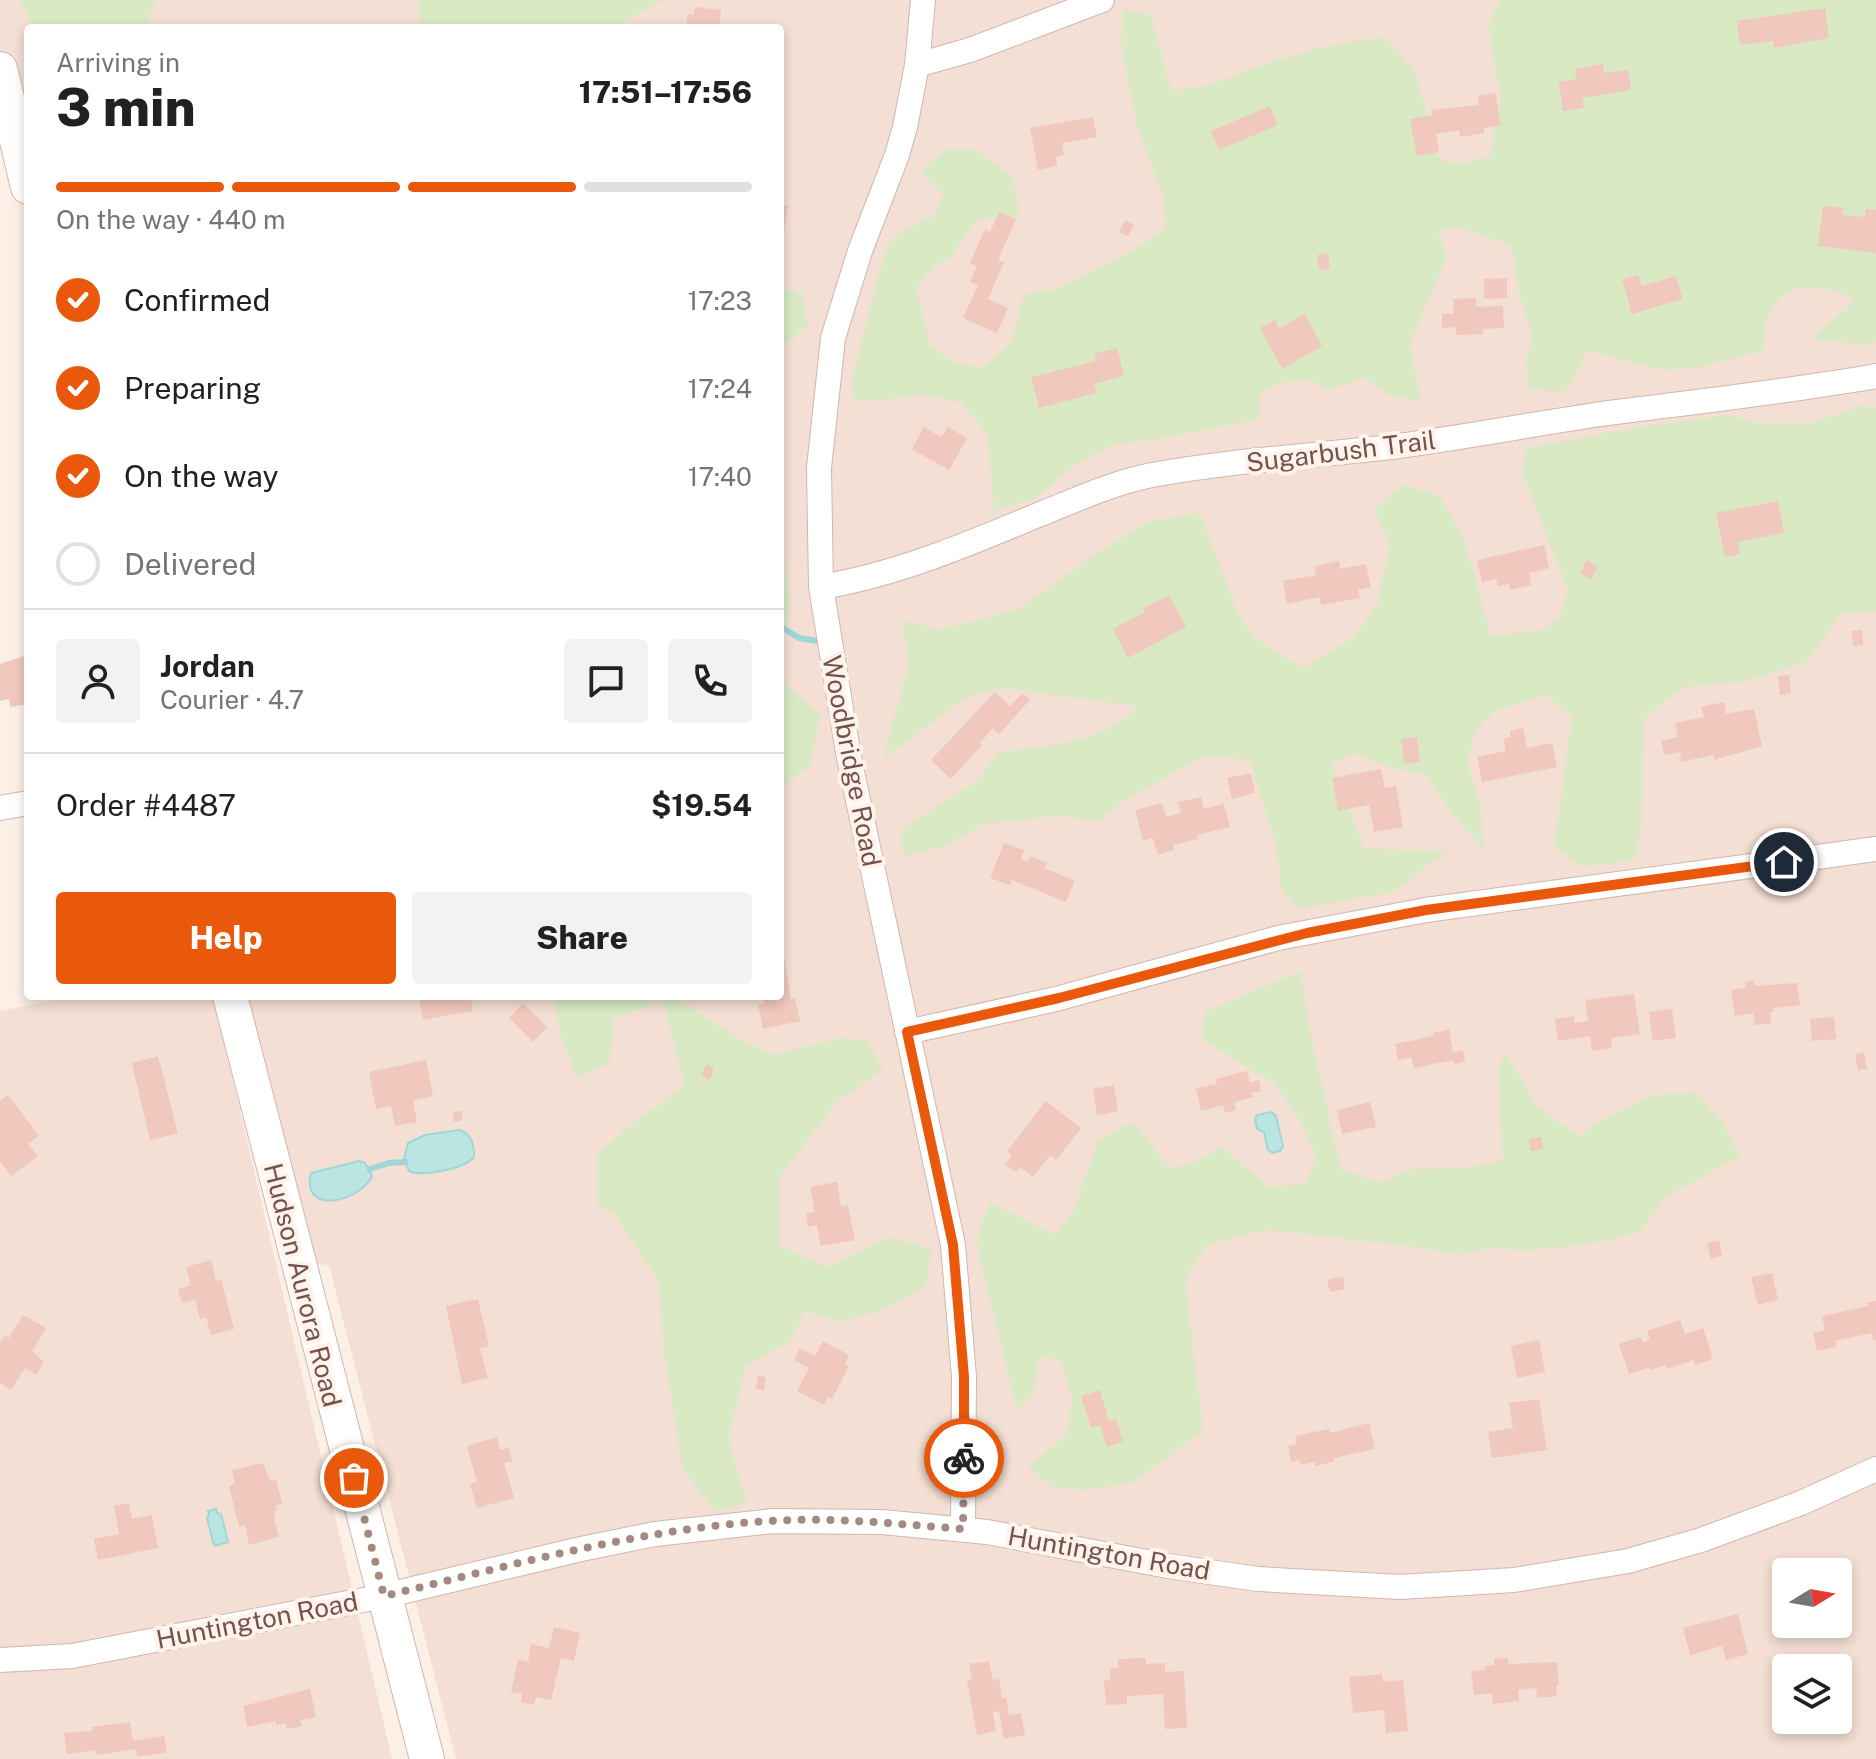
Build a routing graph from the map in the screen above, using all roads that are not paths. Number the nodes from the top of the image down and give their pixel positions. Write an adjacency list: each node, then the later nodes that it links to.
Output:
1 (923, 0): 3 (street, Woodbridge Road)
2 (1102, 0): 3 (street)
3 (917, 65): 7 (street, Woodbridge Road)
4 (0, 69): 5 (street)
5 (24, 170)
6 (1876, 376): 7 (street, Sugarbush Trail)
7 (821, 587): 12 (street, Woodbridge Road)
8 (24, 804): 9 (street)
9 (0, 808)
10 (1876, 849): 12 (street)
11 (231, 1000): 15 (street, Hudson Aurora Road)
12 (907, 1032): 14 (street, Woodbridge Road)
13 (1876, 1469): 14 (street, Huntington Road)
14 (963, 1529): 15 (street, Huntington Road)
15 (384, 1596): 16 (street, Huntington Road); 17 (street, Hudson Aurora Road)
16 (0, 1660)
17 (427, 1759)

